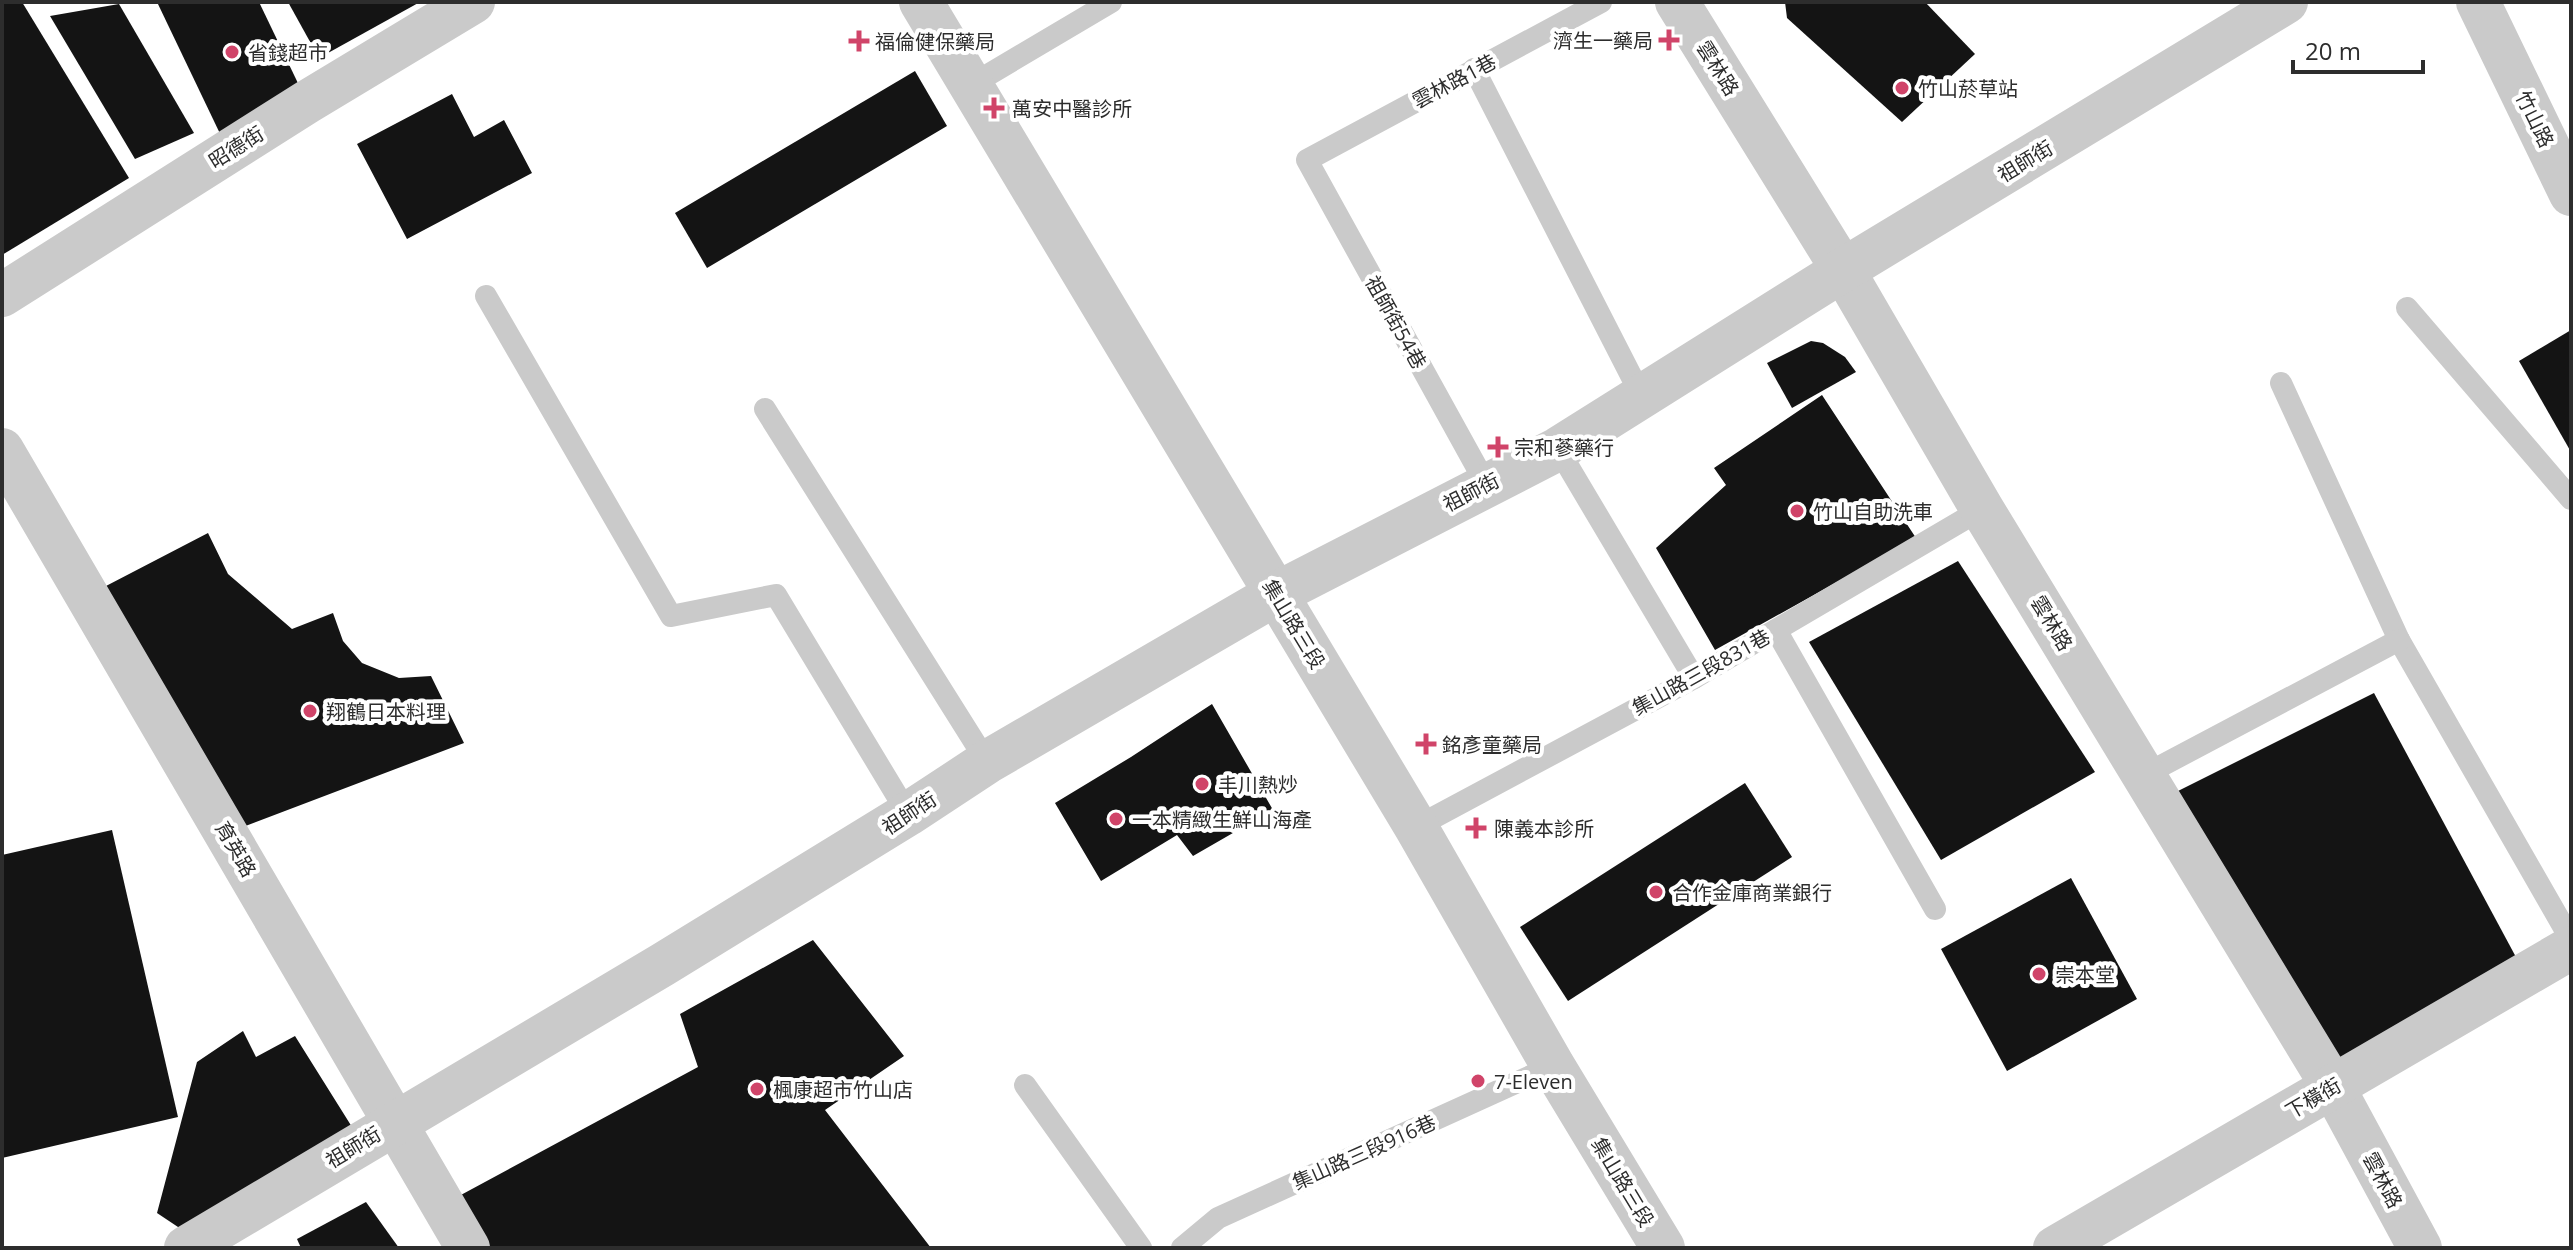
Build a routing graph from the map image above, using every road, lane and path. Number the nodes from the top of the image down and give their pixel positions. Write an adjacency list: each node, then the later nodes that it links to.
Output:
1 (473, 2): 13 (street, 昭德街)
2 (921, 2): 9 (street, 集山路三段)
3 (1111, 2): 9 (lane)
4 (1601, 2): 8 (lane, 雲林路1巷)
5 (1677, 2): 12 (street, 雲林路)
6 (2286, 2): 12 (street, 祖師街)
7 (2478, 2): 11 (street, 竹山路)
8 (1474, 69): 10 (lane, 雲林路1巷); 17 (lane)
9 (971, 85): 24 (street, 集山路三段)
10 (1307, 160): 21 (lane, 祖師街54巷)
11 (2571, 194)
12 (1843, 270): 17 (street, 祖師街); 23 (street, 雲林路)
13 (2, 295)
14 (486, 296): 30 (lane)
15 (2407, 308): 22 (lane)
16 (2281, 383): 26 (lane)
17 (1642, 397): 19 (street, 祖師街)
18 (765, 409): 28 (lane)
19 (1558, 449): 21 (street, 祖師街); 27 (lane)
20 (2, 450): 38 (street, 育英路)
21 (1486, 484): 24 (street, 祖師街)
22 (2571, 499)
23 (1982, 509): 25 (lane, 集山路三段831巷); 29 (street, 雲林路)
24 (1276, 594): 28 (street, 祖師街); 31 (street, 集山路三段)
25 (1776, 630): 27 (lane, 集山路三段831巷); 32 (lane)
26 (2399, 640): 29 (lane); 33 (lane)
27 (1694, 678): 31 (lane, 集山路三段831巷)
28 (987, 762): 30 (street, 祖師街)
29 (2144, 775): 37 (street, 雲林路)
30 (908, 814): 38 (street, 祖師街)
31 (1416, 827): 35 (street, 集山路三段)
32 (1935, 909)
33 (2571, 940)
34 (2571, 948): 37 (street, 下橫街)
35 (1553, 1066): 42 (lane, 集山路三段916巷); 43 (street, 集山路三段)
36 (1025, 1085): 41 (lane)
37 (2333, 1087): 44 (street, 下橫街); 45 (street, 雲林路)
38 (395, 1121): 39 (street, 祖師街); 40 (street, 育英路)
39 (186, 1248)
40 (468, 1248)
41 (1141, 1248)
42 (1182, 1248)
43 (1663, 1248)
44 (2055, 1248)
45 (2420, 1248)

